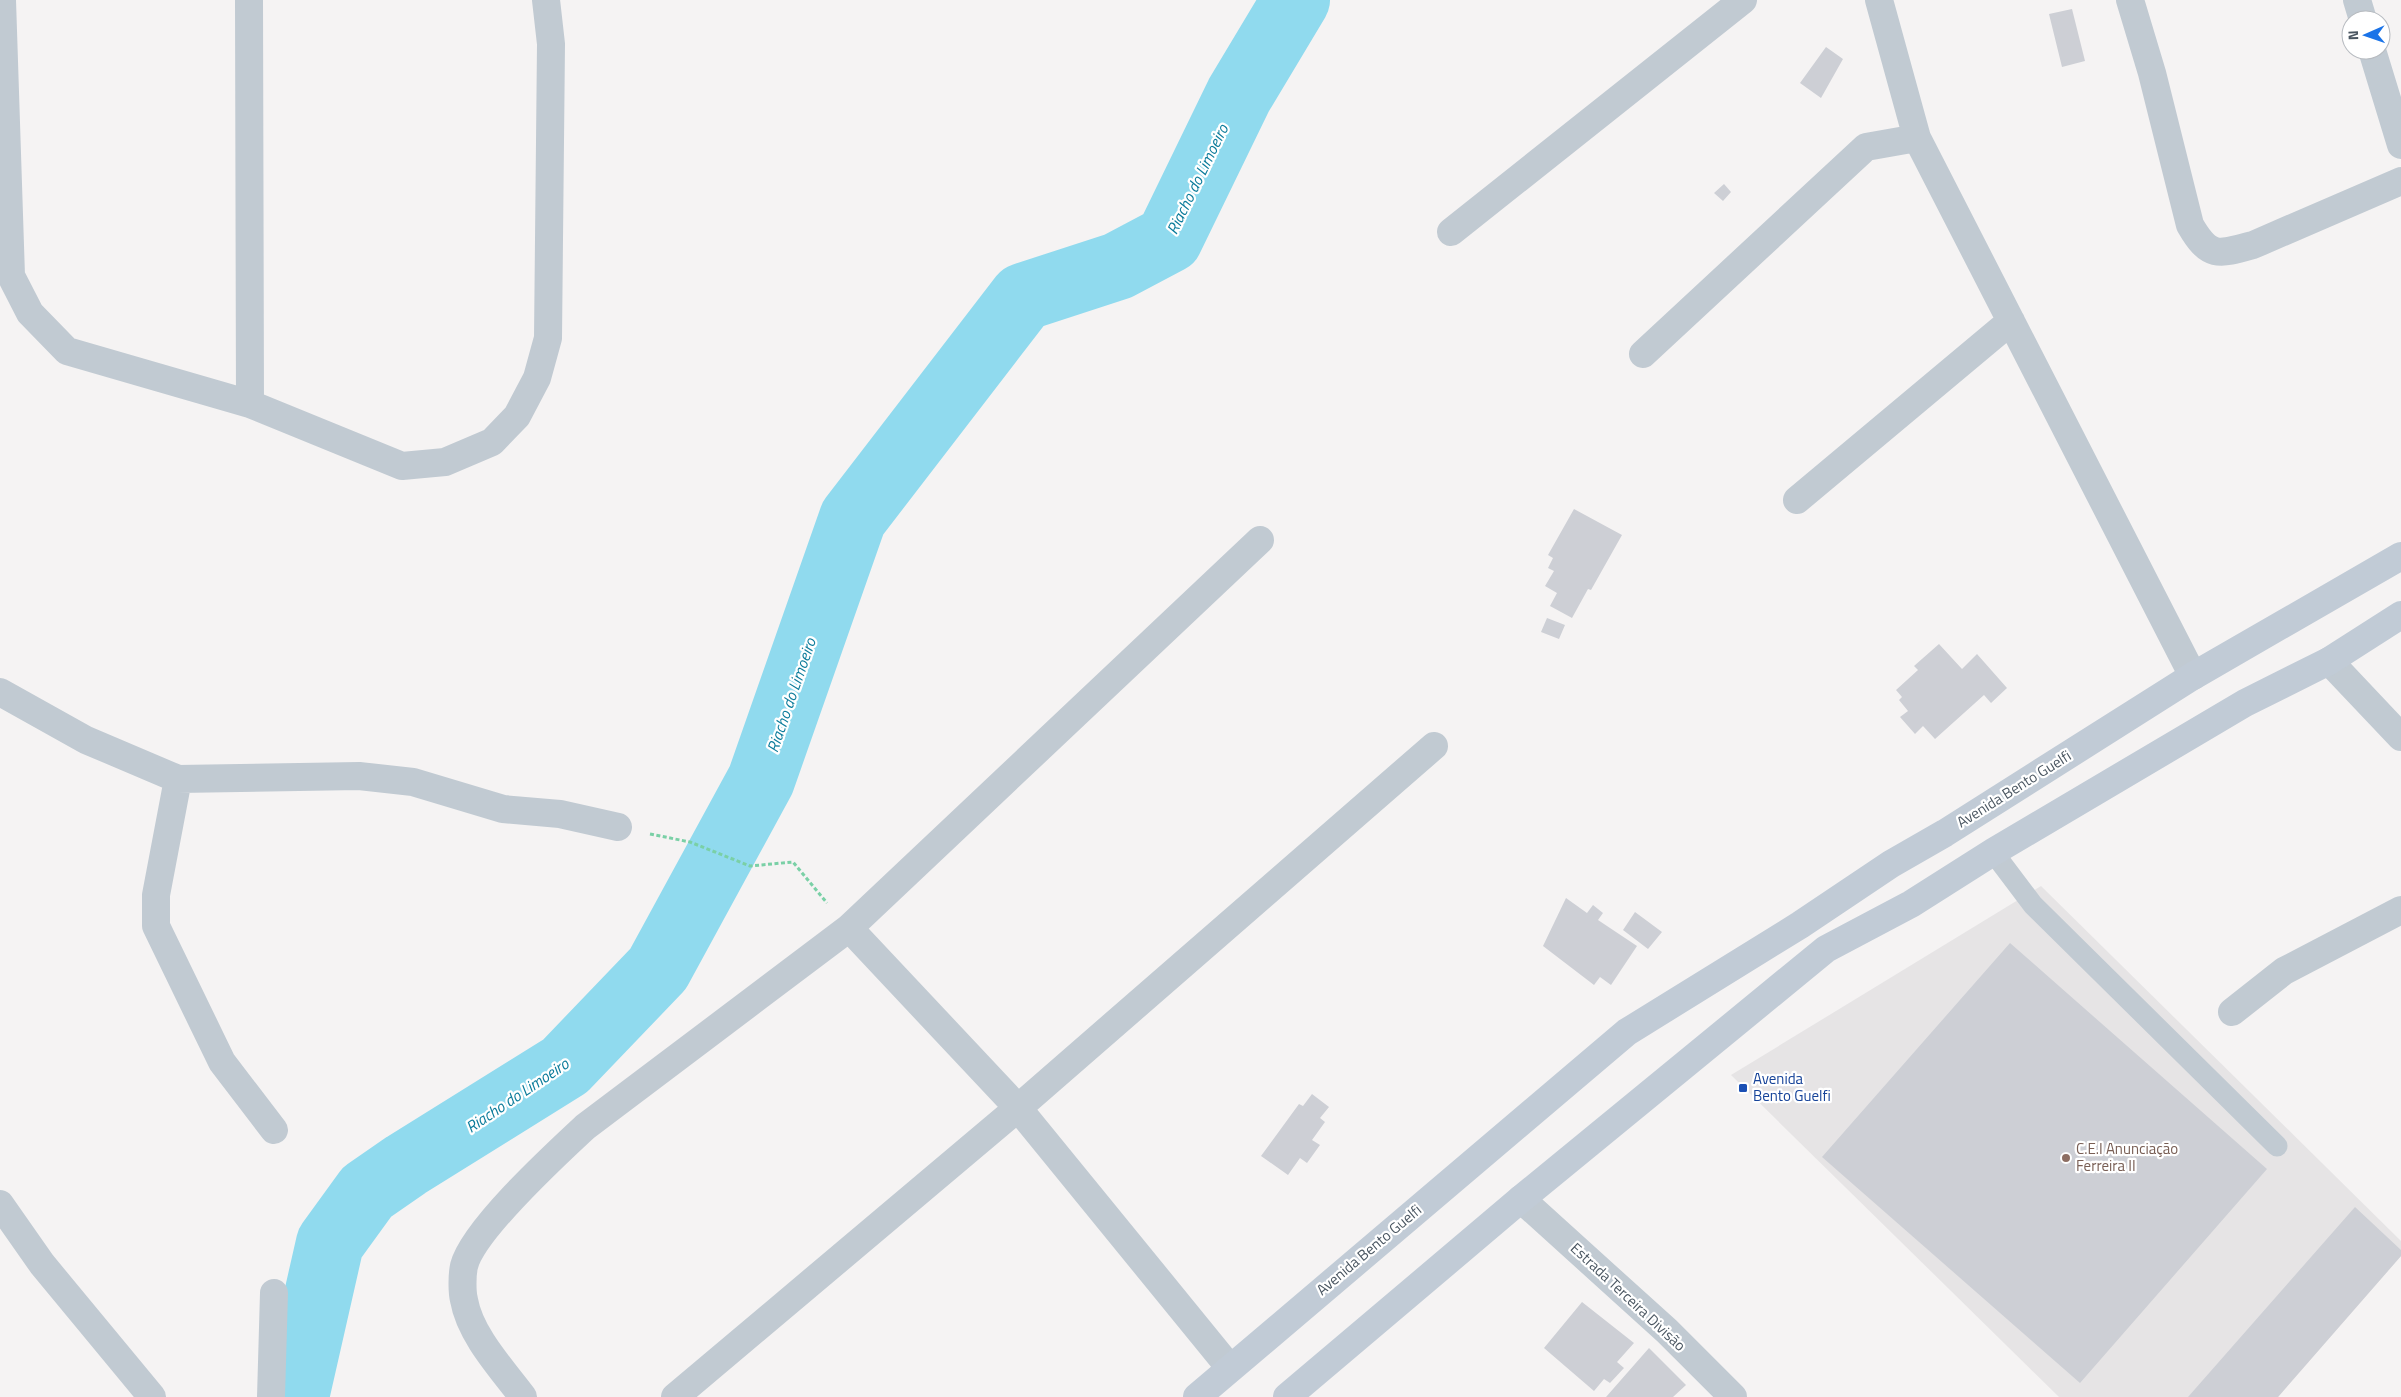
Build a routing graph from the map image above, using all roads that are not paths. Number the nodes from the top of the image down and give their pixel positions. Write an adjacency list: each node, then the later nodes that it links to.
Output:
1 (2, 0): 12 (street)
2 (249, 0): 15 (street)
3 (546, 0): 15 (street)
4 (1879, 0): 8 (street)
5 (2130, 0): 10 (street)
6 (1732, 4): 11 (street)
7 (2375, 60): 9 (street)
8 (1917, 138): 13 (street); 14 (street)
9 (2401, 145)
10 (2401, 181)
11 (1451, 232)
12 (5, 236): 15 (street)
13 (2011, 321): 16 (street); 21 (street)
14 (1643, 354)
15 (250, 404)
16 (1797, 500)
17 (1260, 540): 29 (street)
18 (2401, 556): 21 (main road, Avenida Bento Guelfi)
19 (2401, 615): 20 (main road)
20 (2329, 661): 23 (street); 27 (main road)
21 (2193, 676): 37 (main road, Avenida Bento Guelfi)
22 (0, 692): 25 (street)
23 (2401, 738)
24 (1434, 746): 31 (street)
25 (178, 779): 26 (street); 32 (street)
26 (618, 827)
27 (1992, 852): 33 (lane); 34 (main road)
28 (2401, 910): 30 (street)
29 (849, 928): 31 (street); 40 (street)
30 (2232, 1012)
31 (1018, 1108): 37 (street); 41 (street)
32 (274, 1130)
33 (2277, 1146)
34 (1521, 1200): 43 (main road); 44 (street, Estrada Terceira Divisão)
35 (0, 1204): 38 (street)
36 (274, 1293): 39 (street)
37 (1230, 1368): 42 (main road, Avenida Bento Guelfi)
38 (152, 1397)
39 (271, 1397)
40 (523, 1397)
41 (674, 1397)
42 (1197, 1397)
43 (1287, 1397)
44 (1733, 1397)

